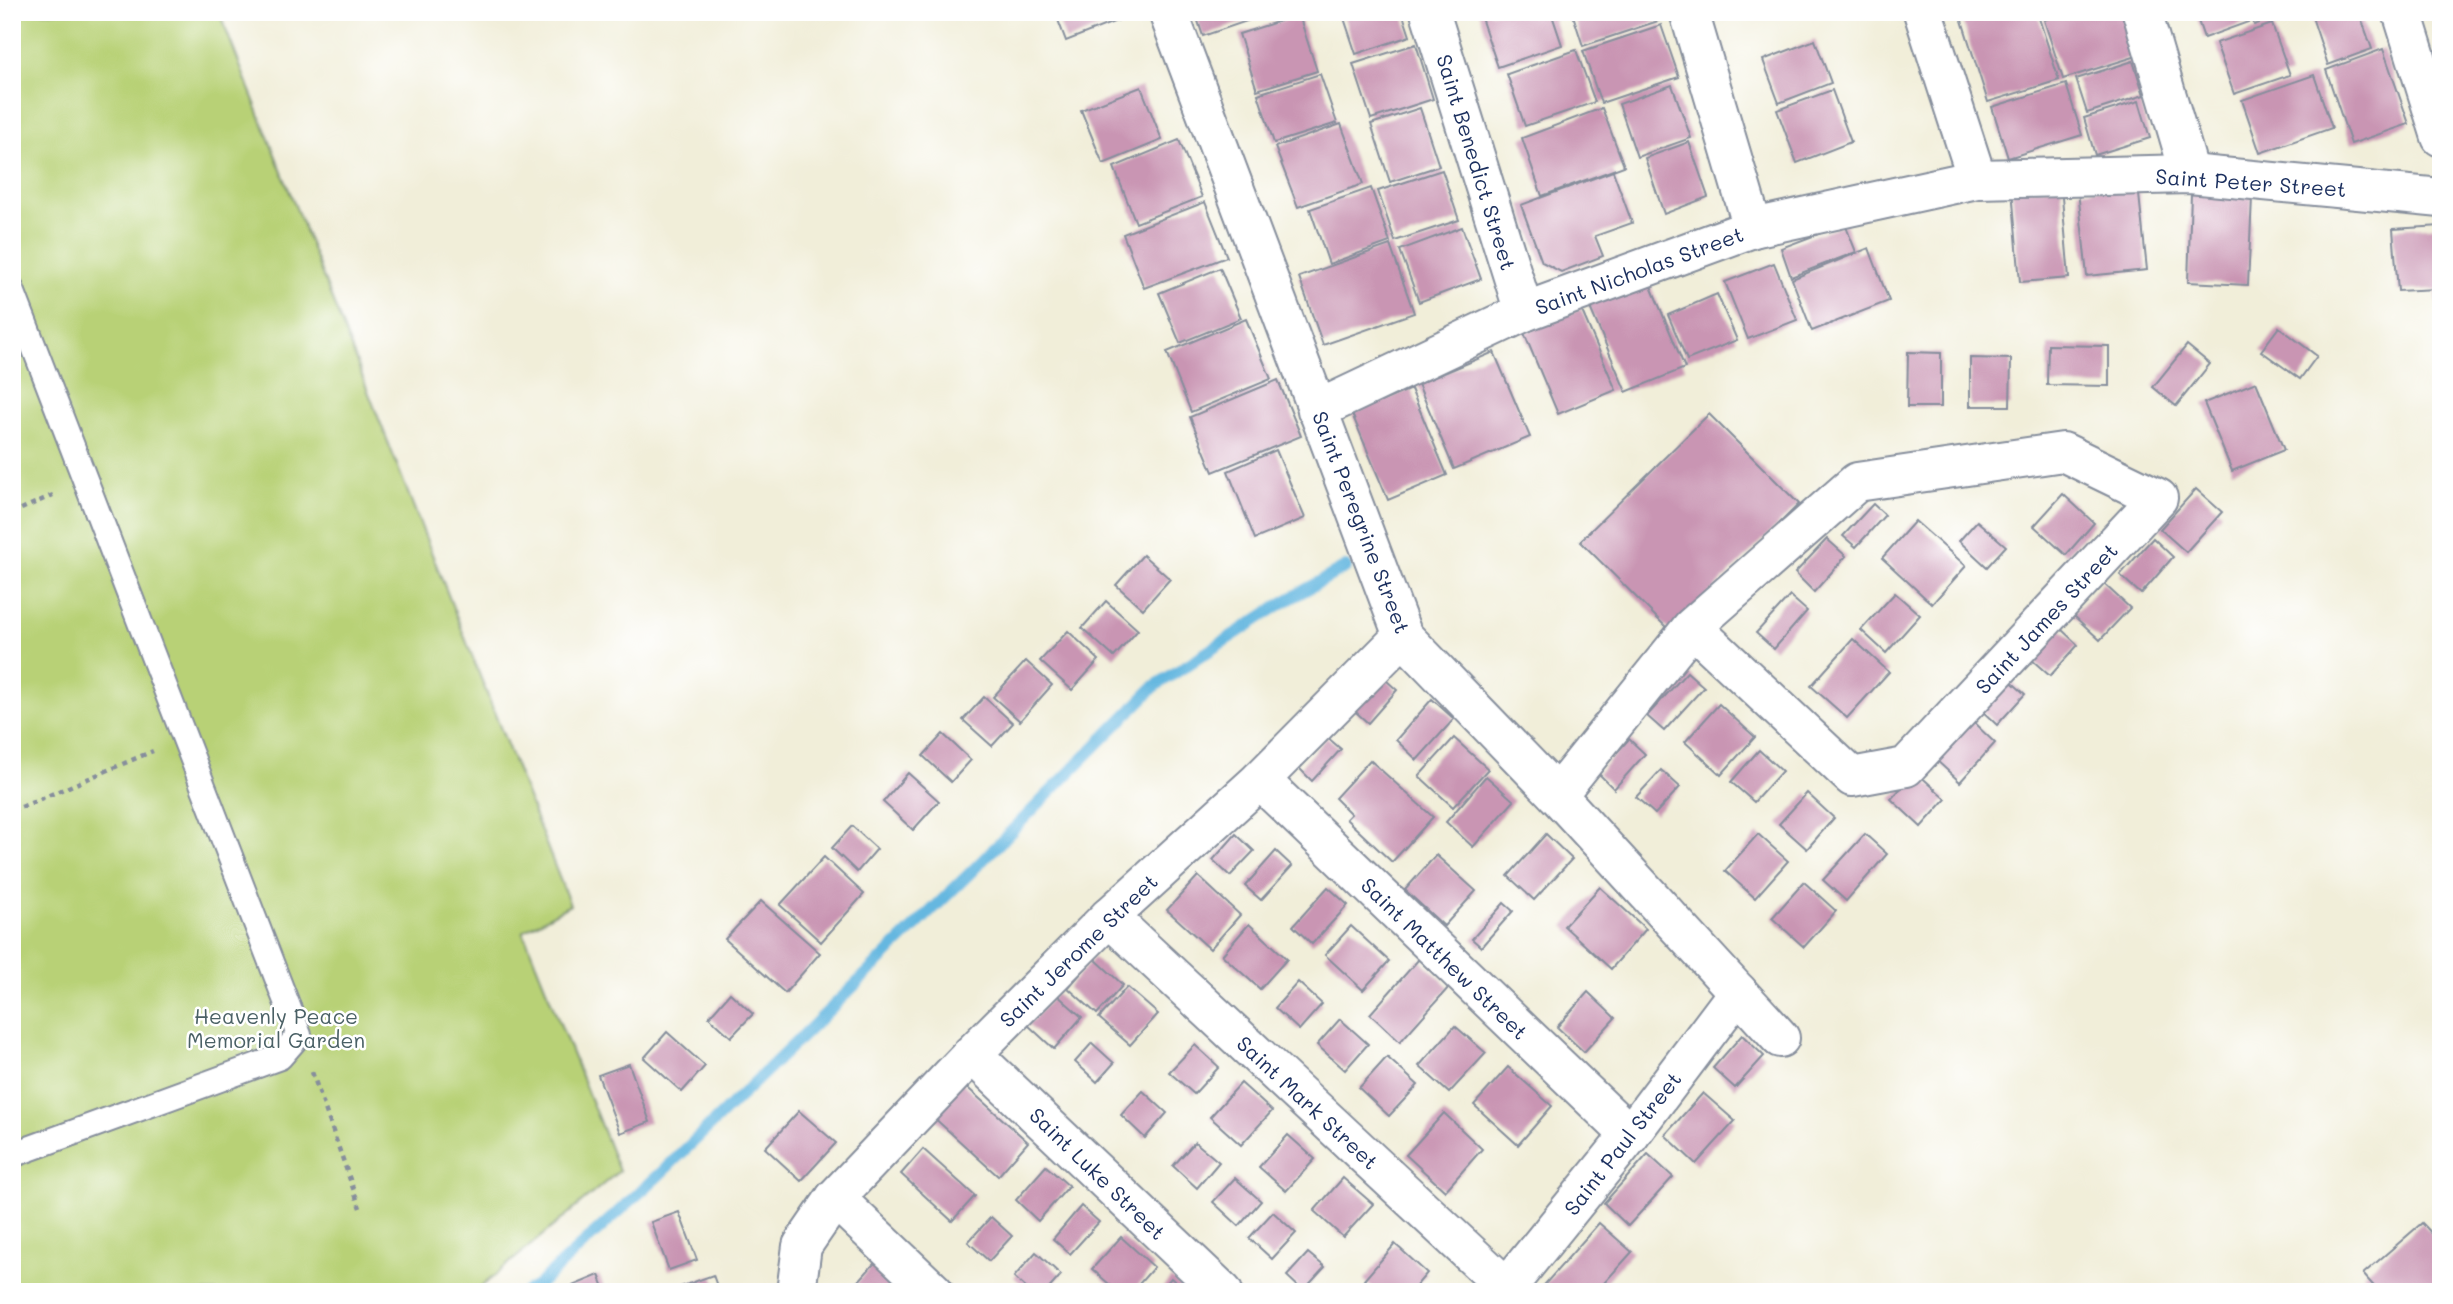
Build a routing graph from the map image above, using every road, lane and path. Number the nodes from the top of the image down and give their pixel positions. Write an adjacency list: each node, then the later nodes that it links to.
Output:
1 (1168, 12): 14 (street, Saint Peregrine Street)
2 (1430, 12): 13 (street, Saint Benedict Street)
3 (1689, 12): 11 (street)
4 (1923, 12): 9 (street)
5 (2142, 12): 8 (street)
6 (2402, 12): 7 (street)
7 (2441, 137)
8 (2190, 174): 9 (street, Saint Peter Street); 10 (street, Saint Peter Street)
9 (1977, 179): 11 (street, Saint Nicholas Street)
10 (2441, 198)
11 (1753, 228): 13 (street, Saint Nicholas Street)
12 (12, 290): 15 (lane)
13 (1524, 312): 14 (street, Saint Nicholas Street)
14 (1317, 410): 18 (street, Saint Peregrine Street)
15 (86, 482): 16 (path); 19 (lane)
16 (12, 513)
17 (1692, 627): 17 (street, Saint James Street); 21 (street)
18 (1403, 636): 20 (street, Saint Jerome Street); 21 (street, Saint Peregrine Street)
19 (185, 738): 22 (path); 25 (lane)
20 (1260, 780): 23 (street, Saint Jerome Street); 28 (street, Saint Matthew Street)
21 (1557, 795): 24 (street, Saint Peregrine Street)
22 (12, 811)
23 (1109, 917): 27 (street, Saint Jerome Street); 32 (street, Saint Mark Street)
24 (1738, 992): 26 (street, Saint Peregrine Street); 28 (street, Saint Paul Street)
25 (299, 1035): 29 (lane); 31 (path)
26 (1780, 1038)
27 (972, 1054): 30 (street, Saint Jerome Street); 35 (street, Saint Luke Street)
28 (1630, 1135): 32 (street, Saint Paul Street)
29 (12, 1156)
30 (835, 1198): 33 (street, Saint Jerome Street); 34 (street)
31 (360, 1208)
32 (1505, 1289)
33 (796, 1292)
34 (933, 1292)
35 (1223, 1292)

